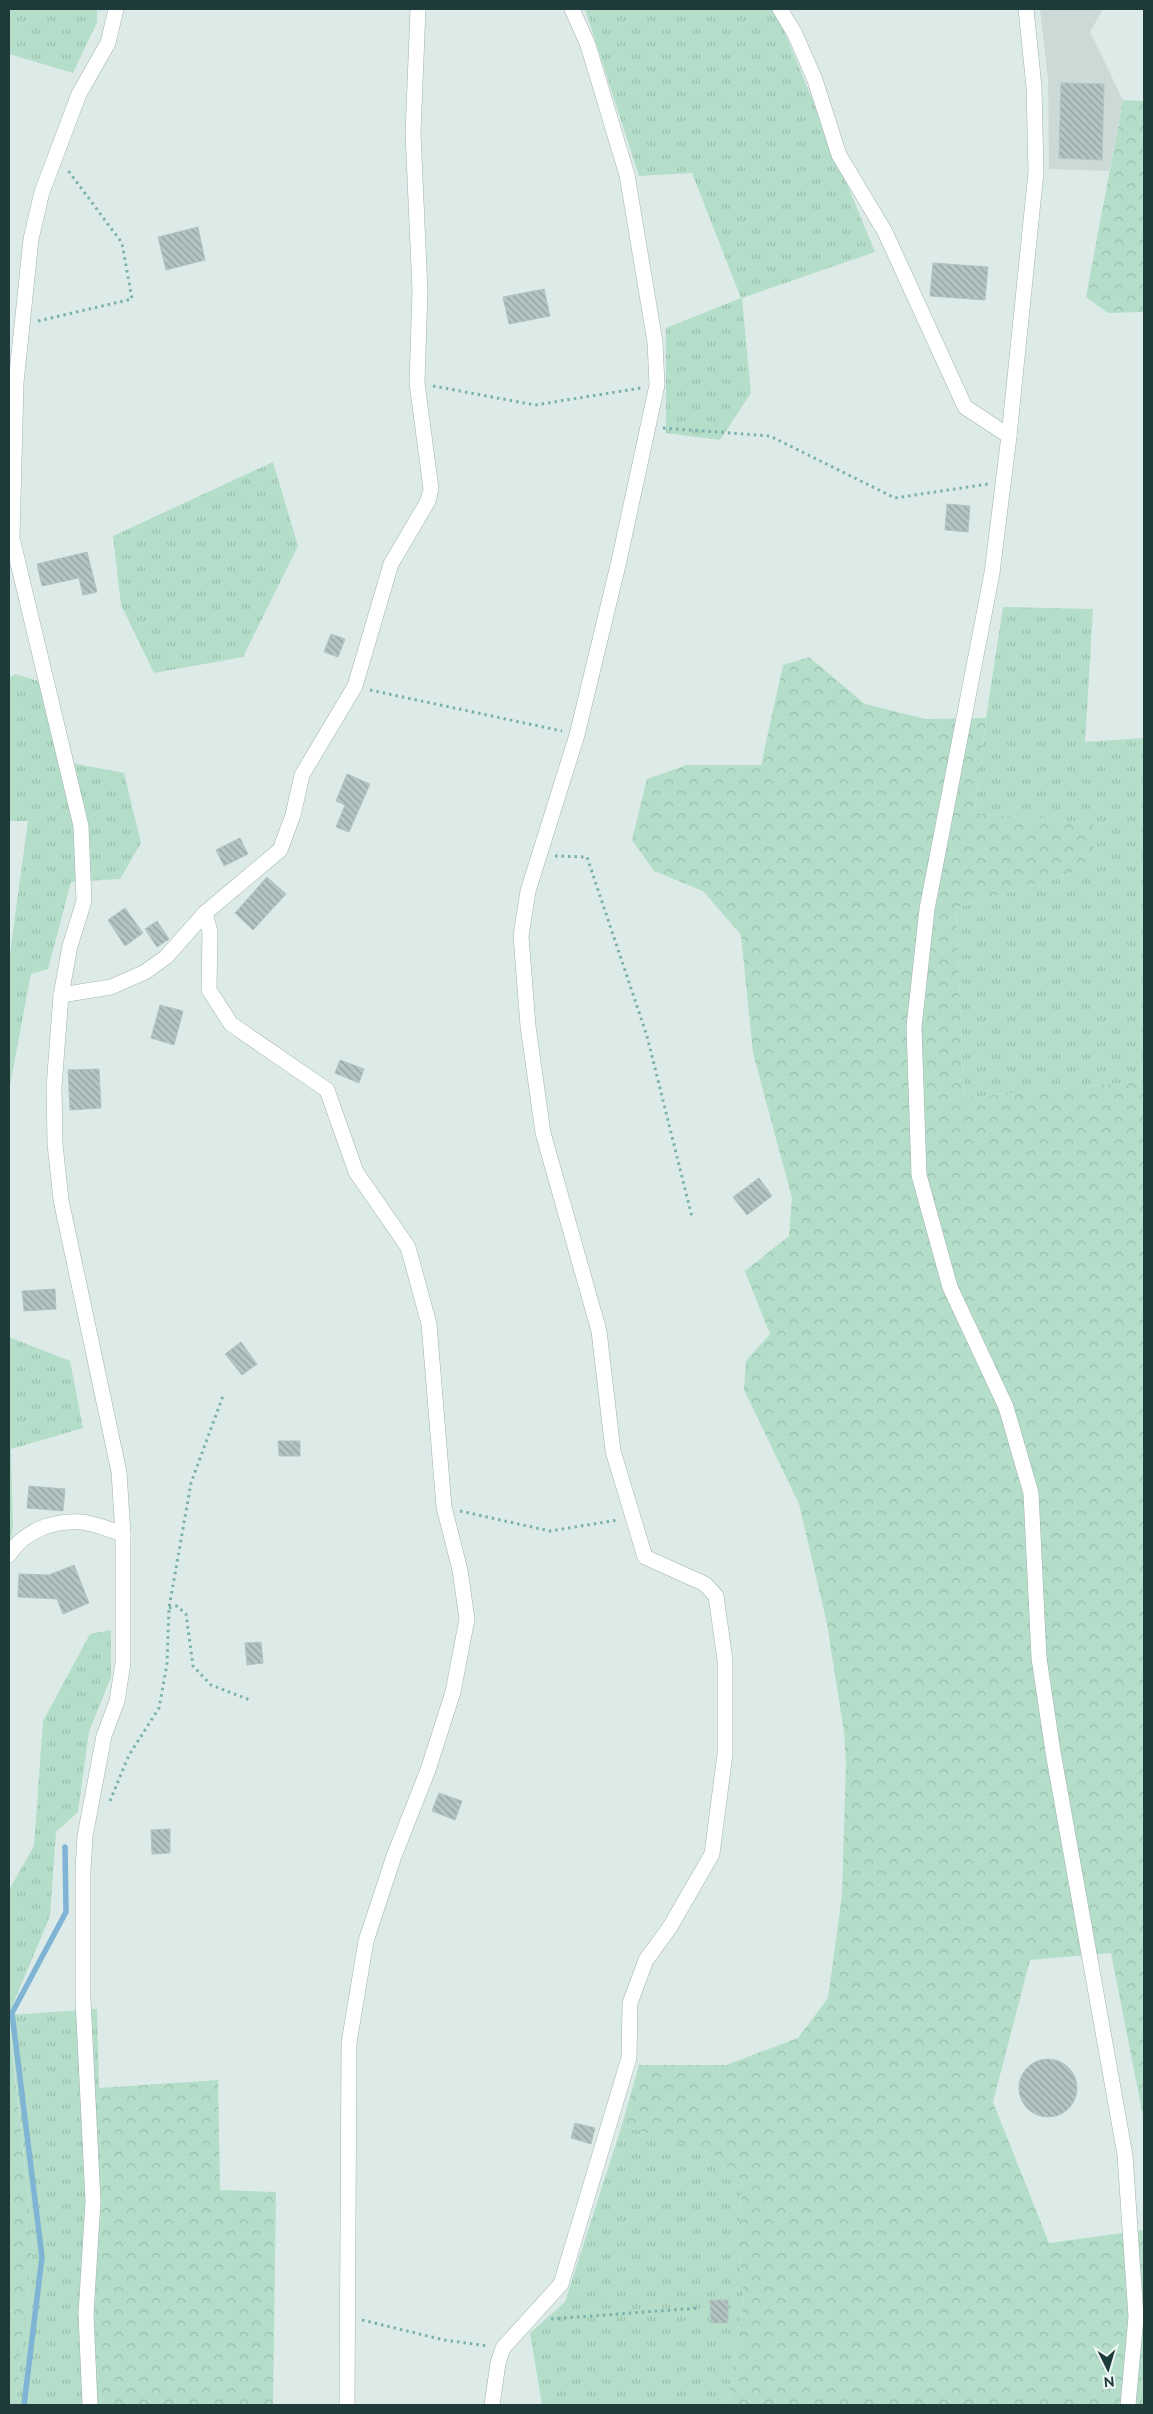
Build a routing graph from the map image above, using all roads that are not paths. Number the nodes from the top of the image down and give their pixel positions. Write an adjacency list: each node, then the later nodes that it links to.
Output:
1 (116, 9): 8 (street)
2 (418, 9): 7 (street)
3 (572, 9): 13 (street)
4 (780, 9): 6 (street)
5 (1026, 9): 6 (street)
6 (1009, 436): 14 (street)
7 (205, 913): 8 (street); 12 (street)
8 (61, 995): 9 (street)
9 (123, 1534): 10 (street); 11 (street)
10 (9, 1554)
11 (90, 2405)
12 (348, 2405)
13 (492, 2405)
14 (1128, 2405)

